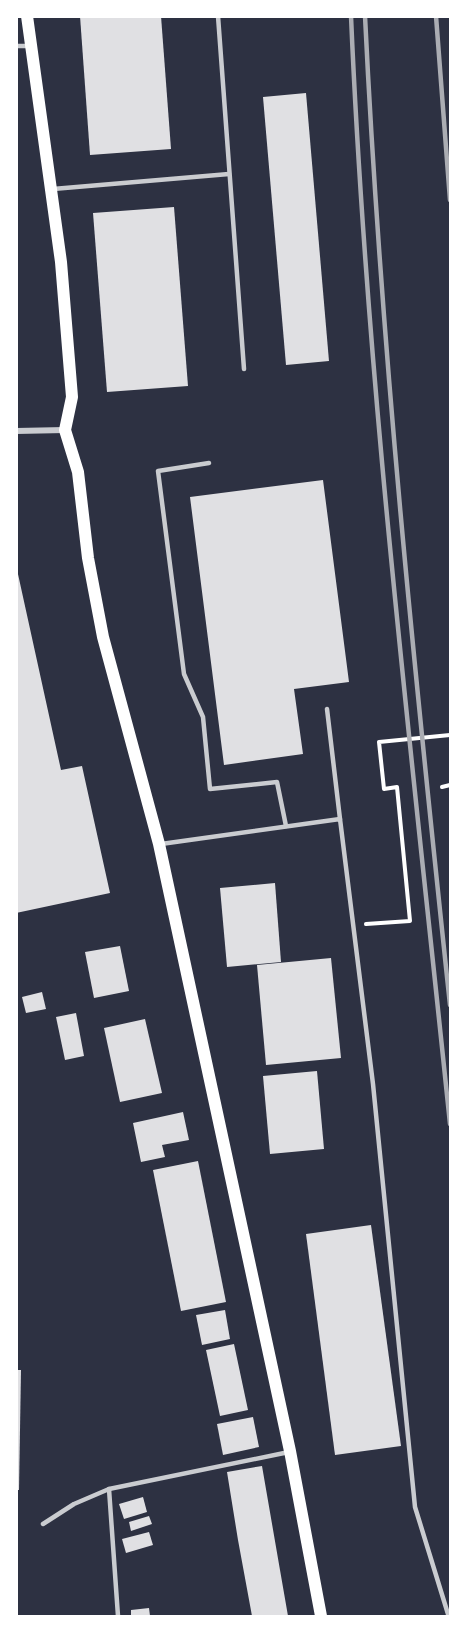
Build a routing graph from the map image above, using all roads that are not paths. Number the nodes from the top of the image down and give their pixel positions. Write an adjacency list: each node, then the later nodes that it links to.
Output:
1 (27, 16): 4 (main road)
2 (218, 16): 5 (lane)
3 (16, 46): 4 (lane)
4 (30, 46): 6 (main road)
5 (229, 174): 6 (lane); 7 (lane)
6 (51, 189): 8 (main road)
7 (244, 369)
8 (65, 429): 9 (street); 14 (main road)
9 (16, 431)
10 (209, 463): 13 (lane)
11 (327, 709): 12 (lane)
12 (340, 819): 13 (lane); 18 (lane)
13 (286, 826): 14 (lane)
14 (159, 844): 15 (main road)
15 (290, 1451): 16 (lane); 20 (main road)
16 (109, 1489): 17 (lane); 19 (lane)
17 (43, 1524)
18 (448, 1614)
19 (118, 1617)
20 (321, 1617)

